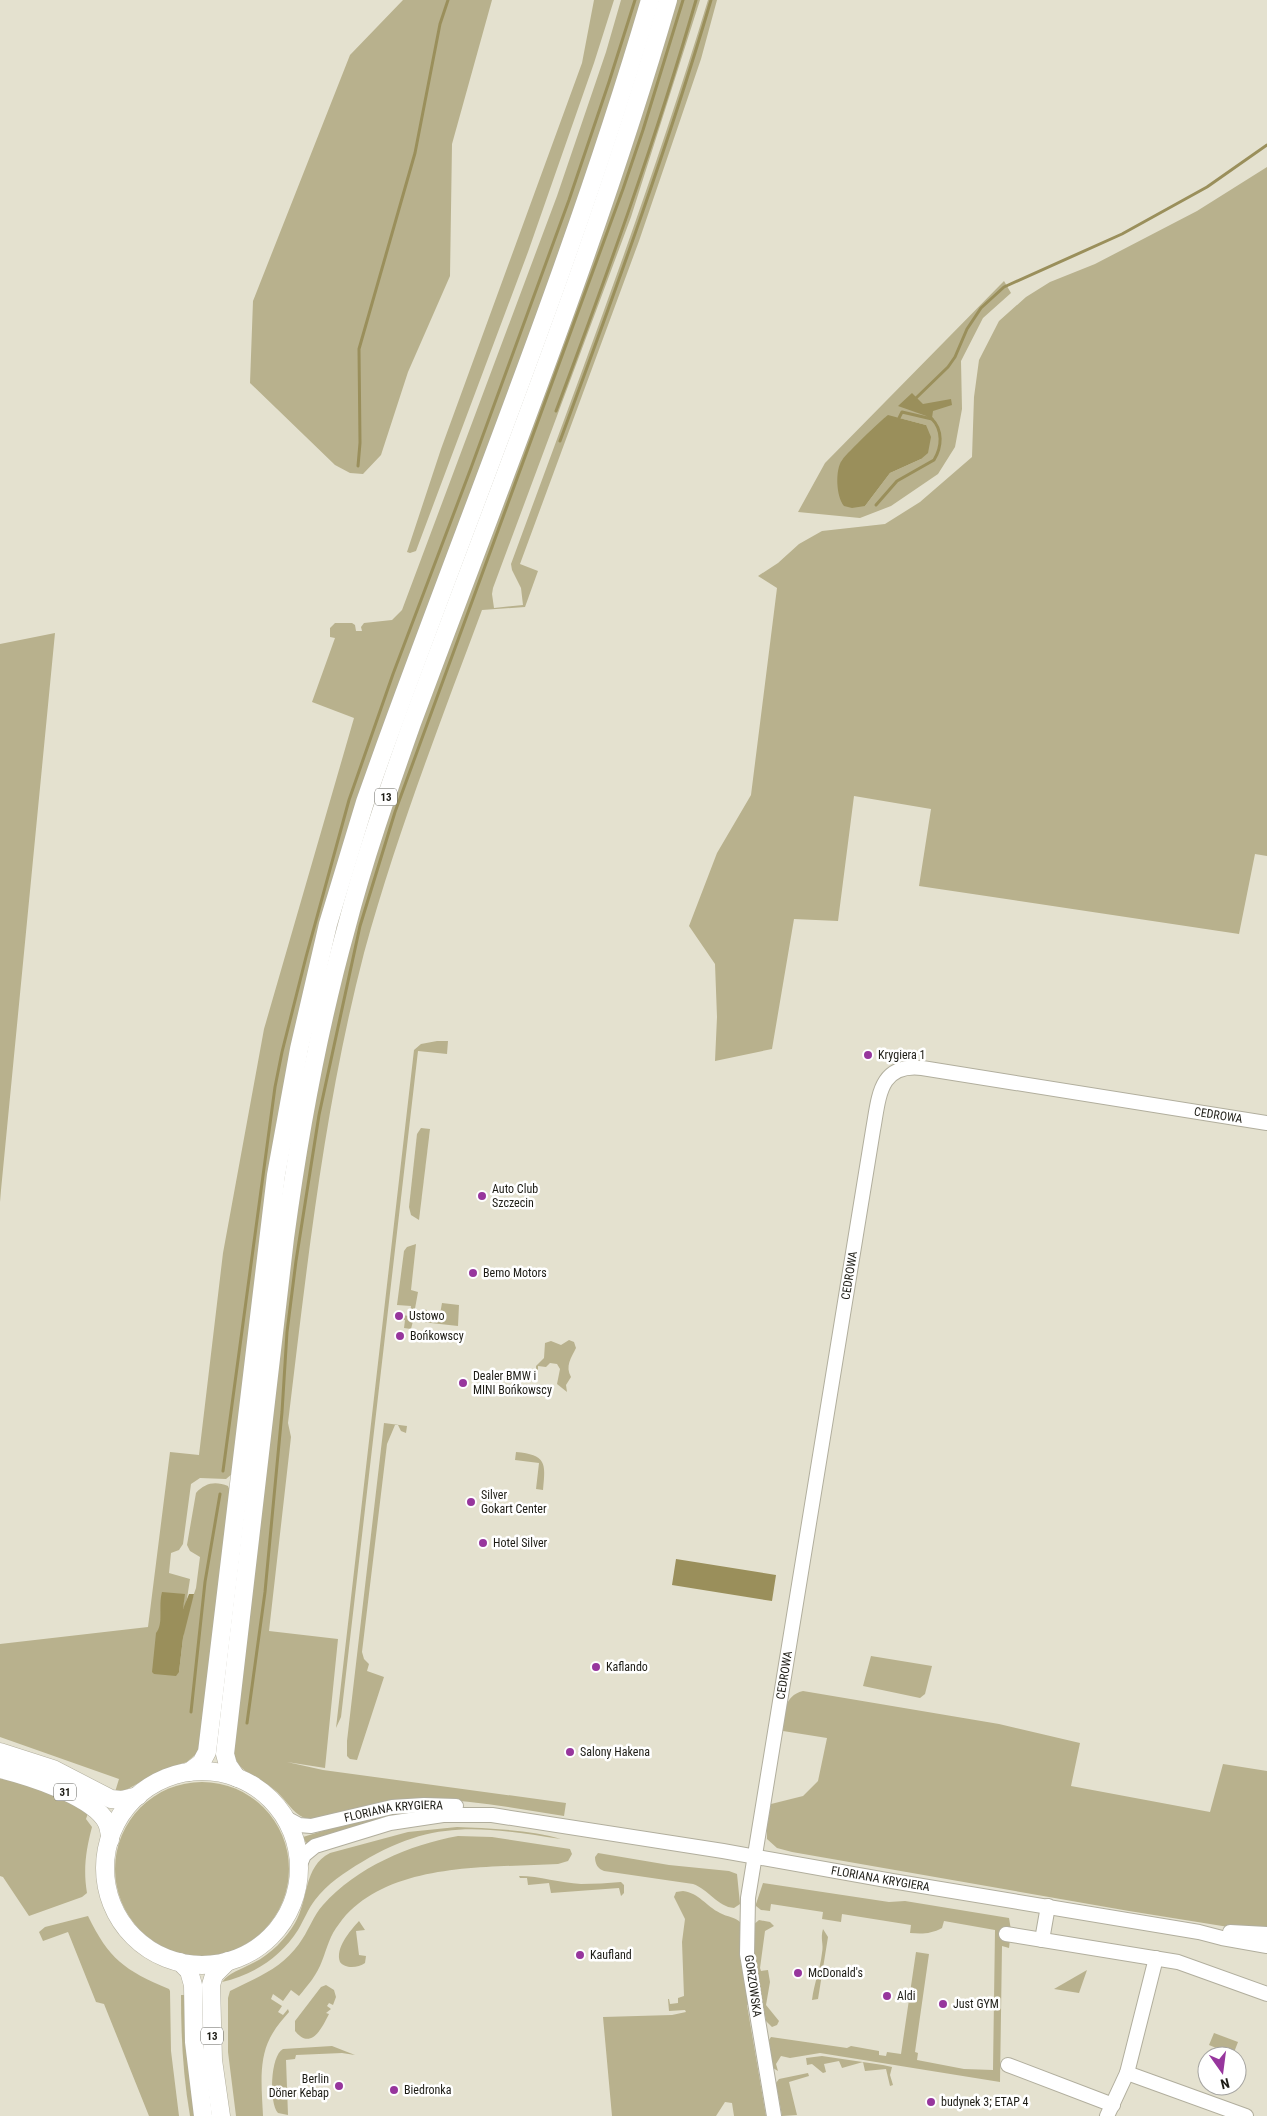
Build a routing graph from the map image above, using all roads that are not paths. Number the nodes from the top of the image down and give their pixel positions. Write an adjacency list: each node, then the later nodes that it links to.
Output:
1 (650, 0): 6 (main road, 13)
2 (668, 0): 7 (main road, 13)
3 (1267, 1123): 12 (street, CEDROWA)
4 (0, 1752): 8 (main road, 31)
5 (0, 1769): 11 (main road, 31)
6 (189, 1772): 7 (main road, 13); 8 (main road, 13)
7 (237, 1778): 9 (main road, 13)
8 (138, 1796): 11 (main road, 13)
9 (286, 1818): 10 (street, FLORIANA KRYGIERA); 13 (main road, 13)
10 (563, 1825): 12 (street, FLORIANA KRYGIERA); 13 (street, FLORIANA KRYGIERA)
11 (110, 1840): 21 (main road, 13)
12 (755, 1856): 14 (street, FLORIANA KRYGIERA); 29 (street, GORZOWSKA)
13 (299, 1867): 22 (main road, 13)
14 (1048, 1906): 15 (street, FLORIANA KRYGIERA); 18 (street)
15 (1199, 1932): 17 (street, FLORIANA KRYGIERA); 19 (street, FLORIANA KRYGIERA)
16 (1006, 1934): 18 (street)
17 (1267, 1934)
18 (1042, 1940): 20 (street)
19 (1267, 1946)
20 (1156, 1958): 23 (street); 25 (street)
21 (180, 1962): 22 (main road); 27 (main road, 13)
22 (228, 1962): 28 (main road, 13)
23 (1267, 1994)
24 (1008, 2065): 26 (street)
25 (1127, 2073): 26 (street); 30 (street)
26 (1110, 2110)
27 (203, 2116)
28 (221, 2116)
29 (774, 2116)
30 (1246, 2116)

